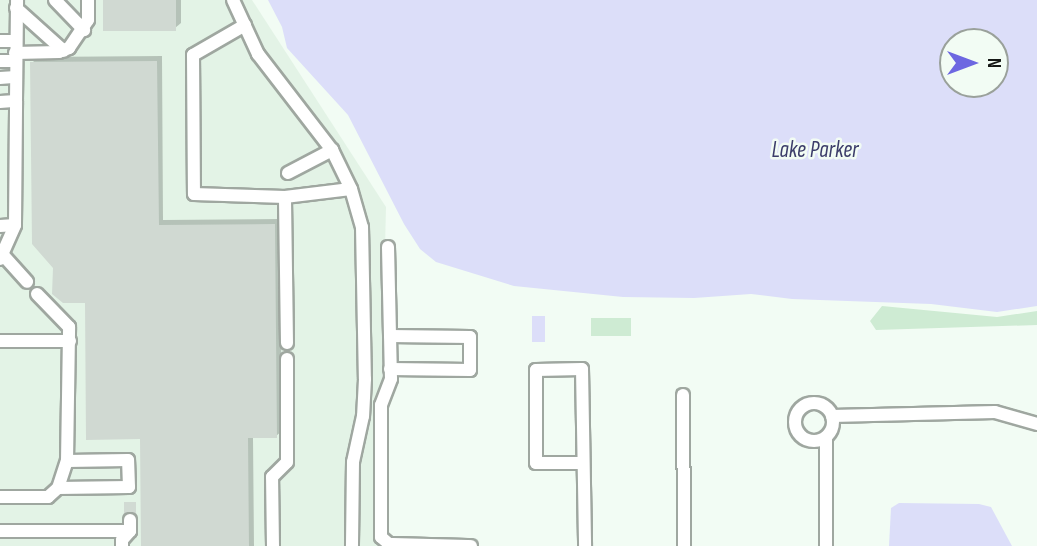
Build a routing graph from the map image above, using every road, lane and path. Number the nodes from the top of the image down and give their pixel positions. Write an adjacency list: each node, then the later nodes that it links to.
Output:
1 (55, 0): 6 (street)
2 (88, 0): 6 (street)
3 (233, 0): 5 (street)
4 (16, 4): 8 (street); 9 (street)
5 (245, 25): 15 (street); 18 (street)
6 (84, 30): 9 (street)
7 (0, 41): 8 (street)
8 (16, 51): 9 (street); 10 (street); 12 (street)
9 (64, 51)
10 (0, 61)
11 (0, 78): 12 (street)
12 (16, 78): 13 (street)
13 (16, 101): 14 (street); 19 (street)
14 (0, 102)
15 (332, 150): 16 (street); 17 (street)
16 (288, 173)
17 (351, 189): 18 (street); 45 (street)
18 (285, 197): 28 (street)
19 (15, 225): 20 (street); 22 (street)
20 (0, 226)
21 (388, 247): 25 (street)
22 (2, 257): 23 (street)
23 (27, 282)
24 (37, 294): 27 (street)
25 (390, 336): 30 (street); 30 (street)
26 (0, 341): 27 (street)
27 (70, 341): 35 (street)
28 (287, 343)
29 (288, 359): 44 (street)
30 (390, 369): 42 (street)
31 (683, 395): 48 (street)
32 (832, 416): 33 (street); 34 (street); 34 (street)
33 (1034, 420)
34 (826, 437): 49 (street)
35 (66, 461): 37 (street); 38 (street)
36 (583, 463): 36 (street); 47 (street)
37 (129, 487): 38 (street); 40 (street)
38 (58, 488): 39 (street)
39 (0, 497)
40 (130, 502)
41 (0, 531): 43 (street)
42 (412, 545): 46 (street)
43 (122, 546)
44 (273, 546)
45 (352, 546)
46 (471, 546)
47 (584, 546)
48 (684, 546)
49 (826, 546)

